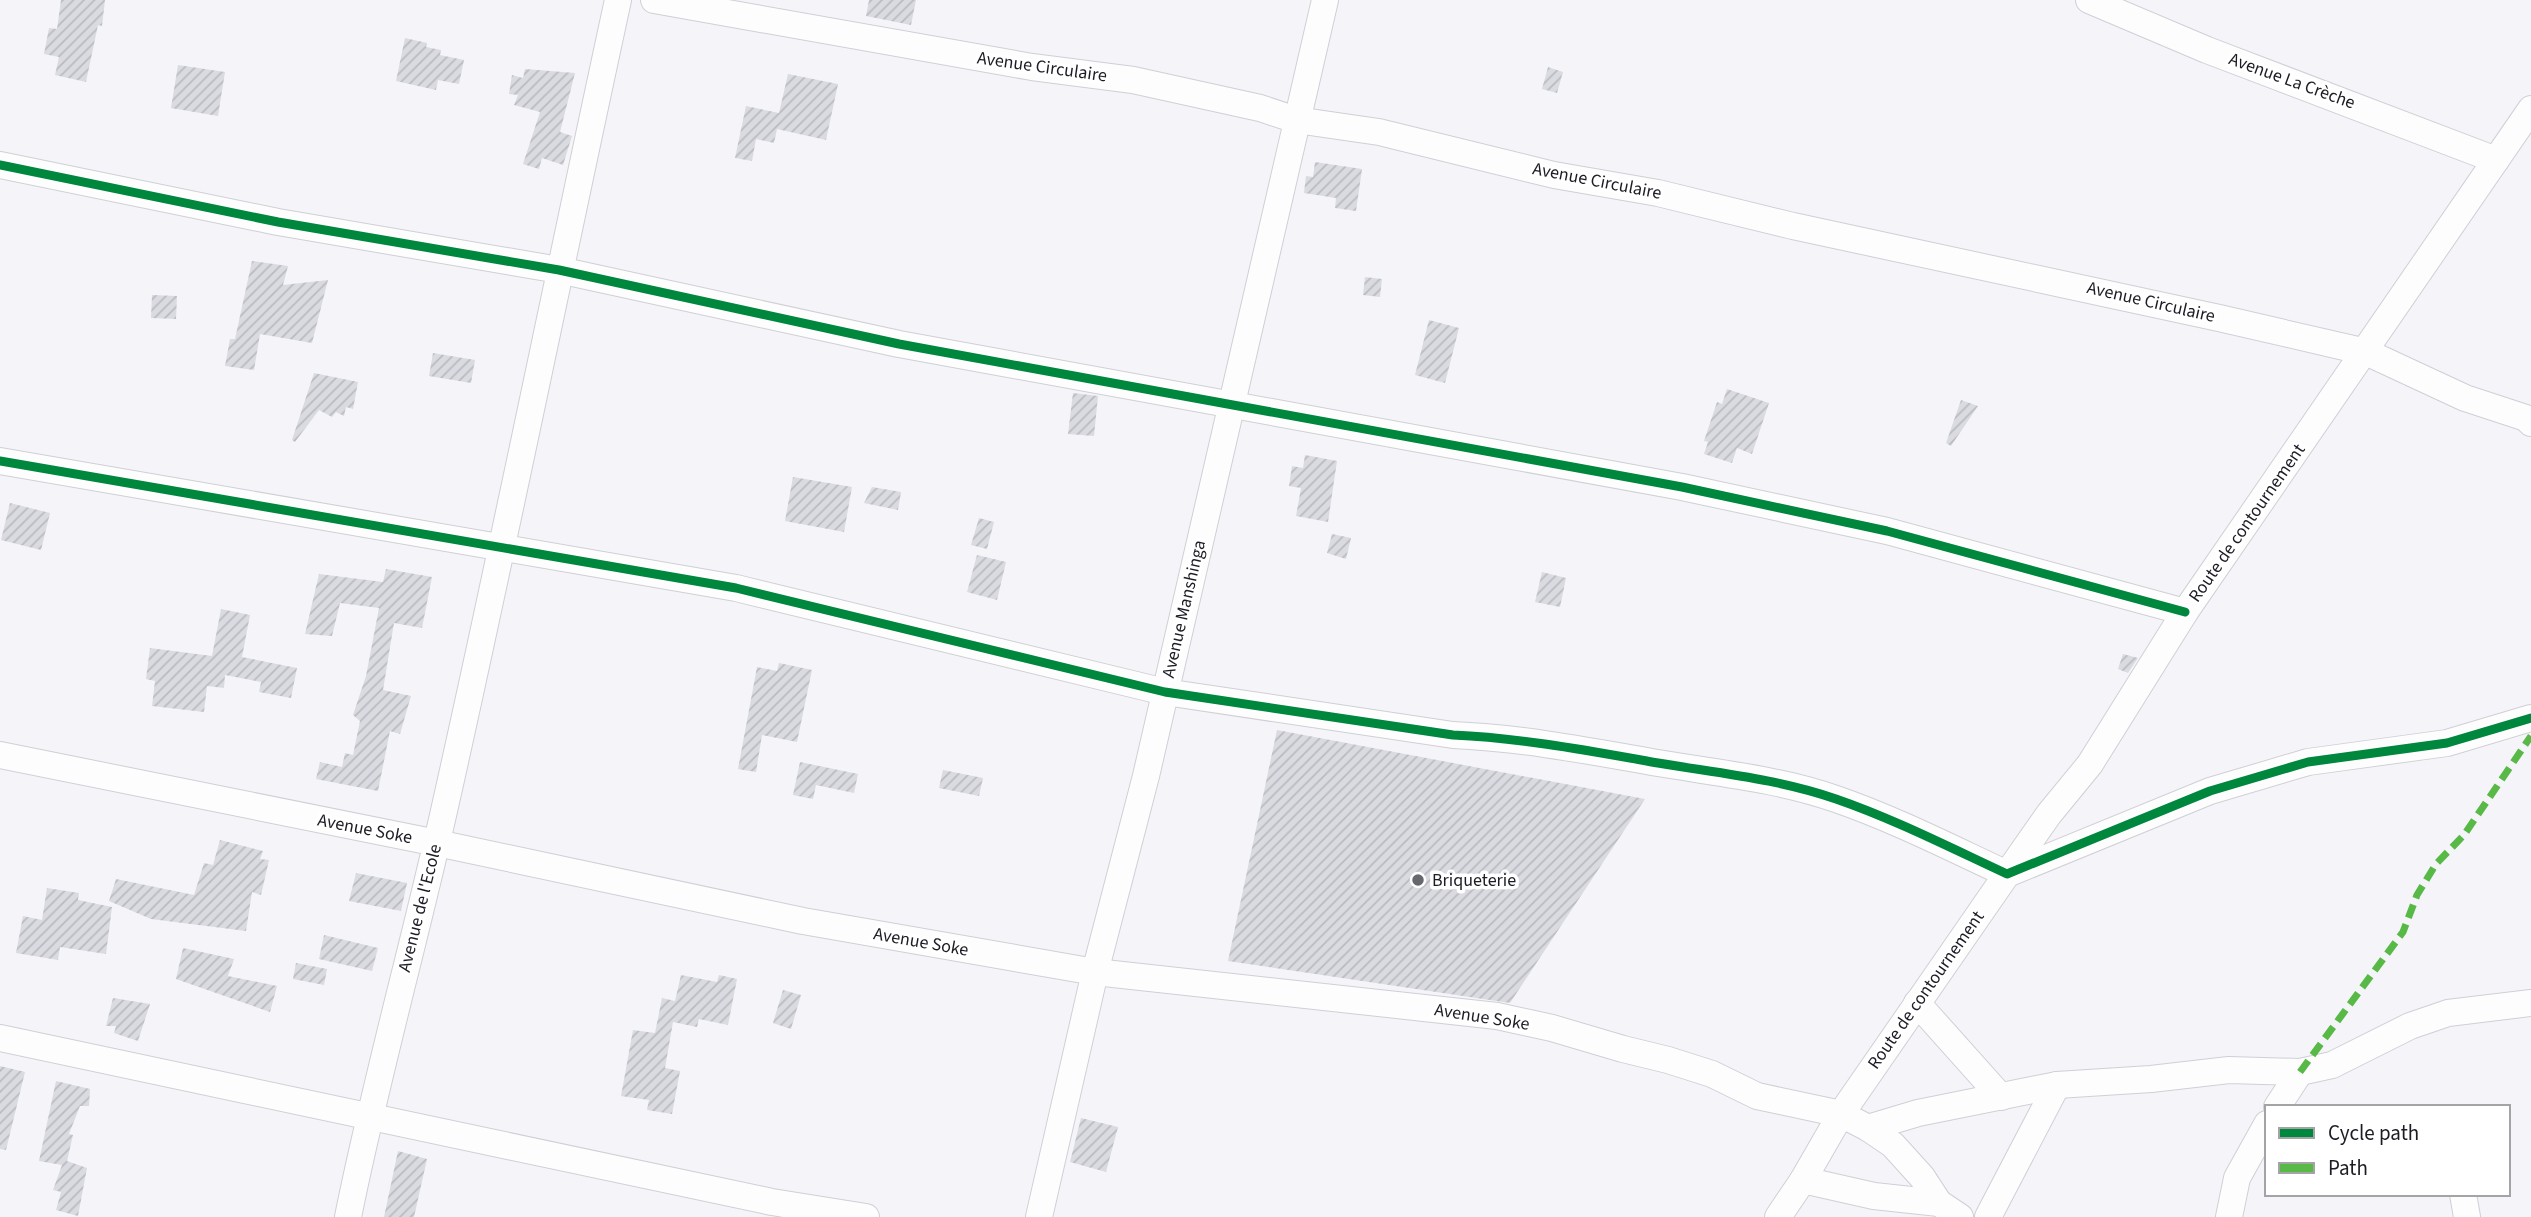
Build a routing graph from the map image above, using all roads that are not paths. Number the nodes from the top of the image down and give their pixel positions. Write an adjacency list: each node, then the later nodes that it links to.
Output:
1 (618, 0): 9 (street, Avenue de l'Ecole)
2 (654, 0): 6 (street, Avenue Circulaire)
3 (1325, 0): 6 (street, Avenue Manshinga)
4 (2089, 0): 7 (street, Avenue La Crèche)
5 (2531, 109): 7 (street, Route de contournement)
6 (1296, 120): 10 (street, Avenue Circulaire); 11 (street, Avenue Manshinga)
7 (2496, 160): 10 (street, Route de contournement)
8 (0, 165): 9 (street)
9 (559, 270): 11 (street); 14 (street, Avenue de l'Ecole)
10 (2365, 352): 12 (street, Avenue Circulaire); 15 (street, Route de contournement)
11 (1230, 406): 15 (street); 16 (street, Avenue Manshinga)
12 (2529, 417)
13 (0, 461): 14 (street)
14 (502, 549): 16 (street); 19 (street, Avenue de l'Ecole)
15 (2185, 612): 20 (street, Route de contournement)
16 (1165, 692): 20 (street); 21 (street, Avenue Manshinga)
17 (2531, 718): 20 (street)
18 (0, 755): 19 (street, Avenue Soke)
19 (437, 843): 21 (street, Avenue Soke); 30 (street, Avenue de l'Ecole)
20 (2007, 874): 22 (street, Route de contournement)
21 (1095, 972): 29 (street, Avenue Soke); 38 (street, Avenue Manshinga)
22 (1917, 1003): 27 (street); 29 (street, Route de contournement)
23 (2531, 1003): 25 (street)
24 (0, 1038): 30 (street)
25 (2300, 1072): 26 (street); 28 (street)
26 (2057, 1085): 27 (street); 40 (street)
27 (2001, 1097): 31 (street)
28 (2278, 1105)
29 (1840, 1114): 31 (street, Avenue Soke); 33 (street, Route de contournement)
30 (369, 1115): 36 (street, Avenue de l'Ecole); 37 (street)
31 (1868, 1128): 35 (street, Avenue Soke)
32 (2265, 1128): 41 (street)
33 (1803, 1180): 35 (street); 39 (street, Route de contournement)
34 (2463, 1196): 42 (street)
35 (1949, 1210)
36 (348, 1217)
37 (866, 1217)
38 (1039, 1217)
39 (1778, 1217)
40 (1988, 1217)
41 (2229, 1217)
42 (2467, 1217)

